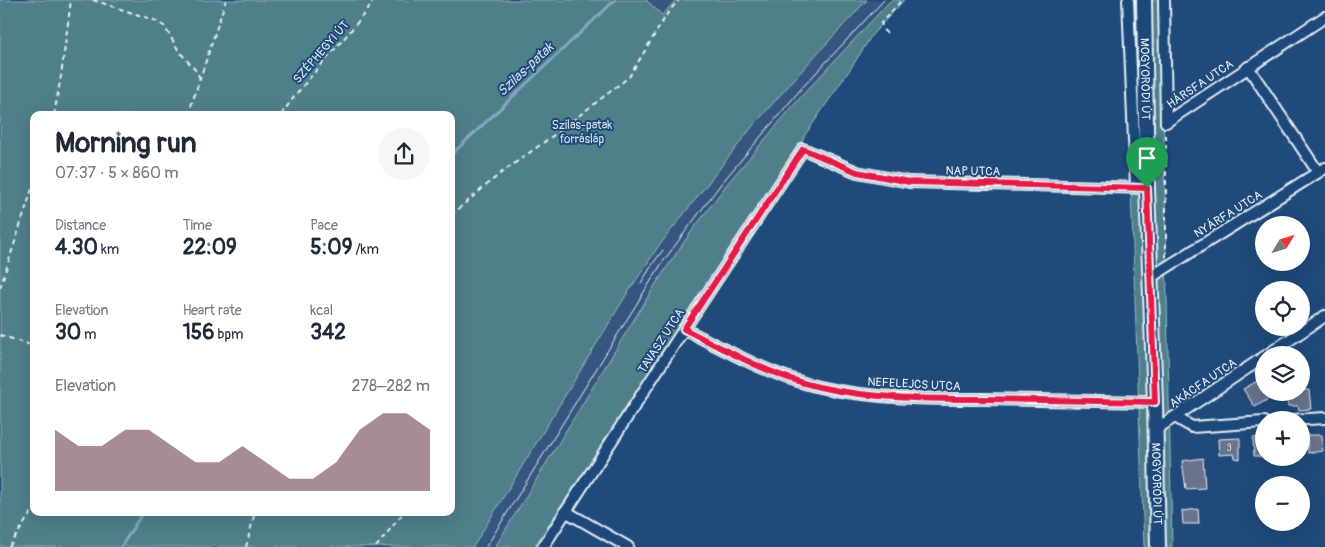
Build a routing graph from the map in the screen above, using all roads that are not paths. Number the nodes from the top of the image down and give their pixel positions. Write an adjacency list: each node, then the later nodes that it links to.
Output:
1 (1128, 0): 8 (street, MOGYORÓDI ÚT)
2 (1144, 0): 8 (street, MOGYORÓDI ÚT)
3 (1164, 0): 5 (street, HÁRSFA UTCA)
4 (1325, 17): 5 (street, HÁRSFA UTCA)
5 (1248, 67): 7 (street, NYÁRFA UTCA)
6 (803, 149): 8 (street, NAP UTCA); 11 (street, TAVASZ UTCA)
7 (1322, 170): 9 (street, NYÁRFA UTCA)
8 (1141, 187): 9 (street, MOGYORÓDI ÚT)
9 (1151, 278): 14 (street, MOGYORÓDI ÚT)
10 (1325, 316): 12 (street)
11 (684, 329): 14 (street, NEFELEJCS UTCA); 20 (street, TAVASZ UTCA)
12 (1280, 346)
13 (1255, 363): 15 (street, AKÁCFA UTCA)
14 (1155, 402): 19 (street, MOGYORÓDI ÚT)
15 (1175, 417): 18 (street); 19 (street, AKÁCFA UTCA)
16 (1325, 418): 17 (street)
17 (1310, 419)
18 (1255, 423)
19 (1155, 430): 23 (street, MOGYORÓDI ÚT)
20 (565, 511): 21 (street, TAVASZ UTCA); 22 (street)
21 (542, 547)
22 (628, 547)
23 (1158, 547)

